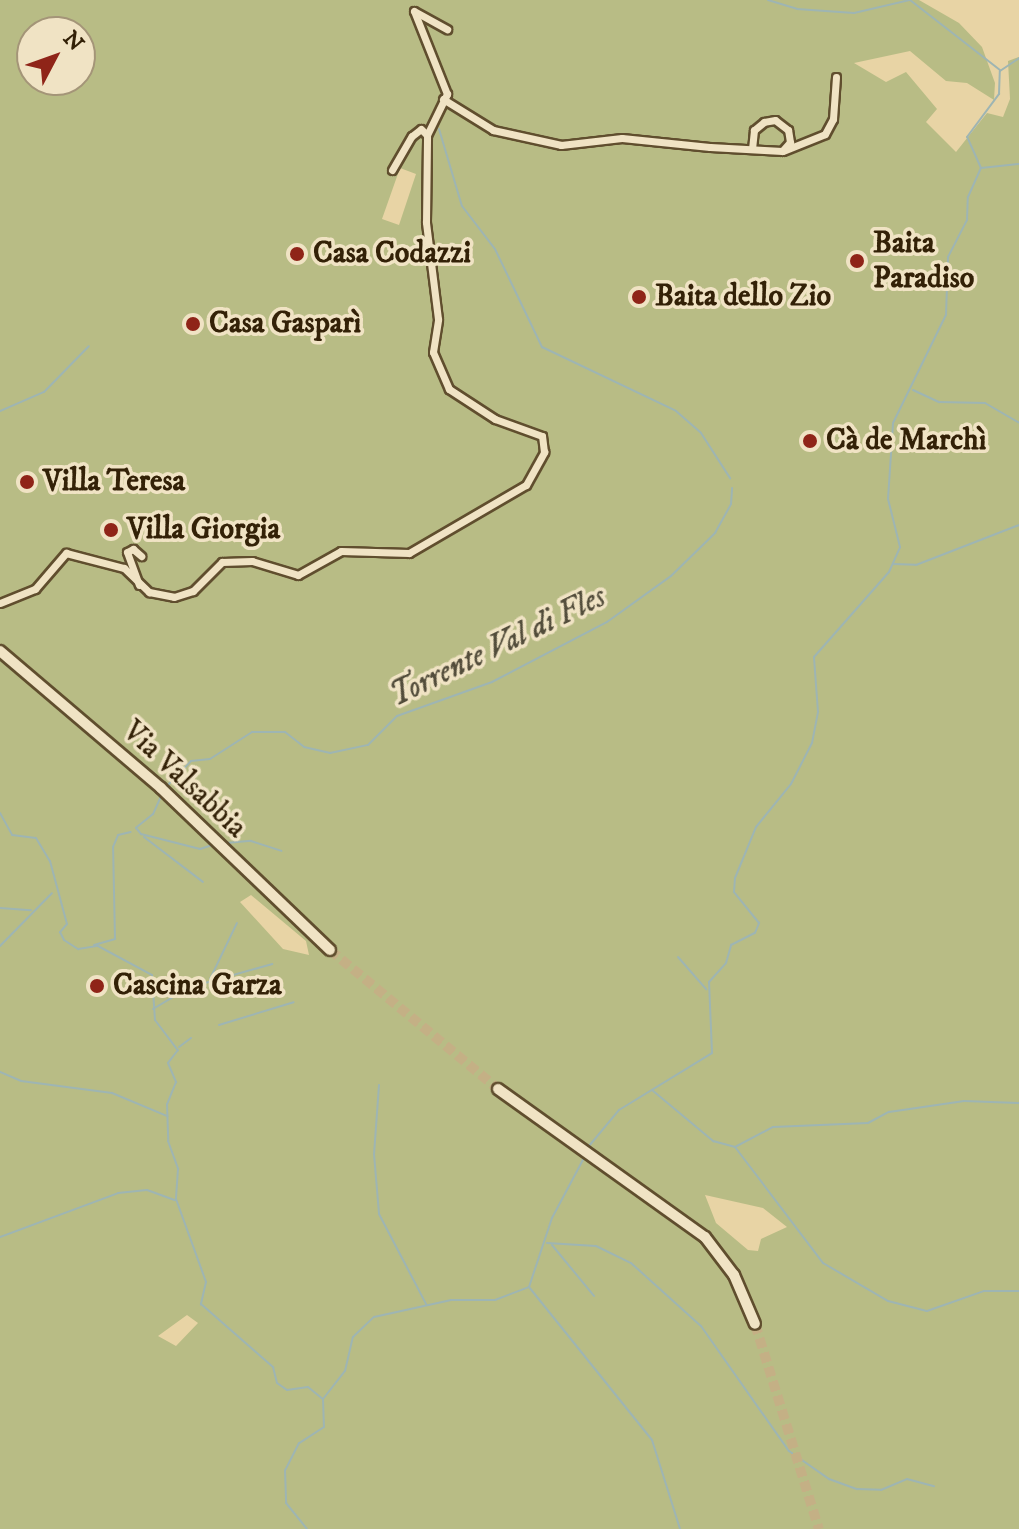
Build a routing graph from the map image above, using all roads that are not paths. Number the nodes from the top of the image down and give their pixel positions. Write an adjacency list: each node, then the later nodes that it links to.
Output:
1 (447, 29): 3 (street)
2 (836, 77): 6 (street)
3 (443, 99): 4 (street); 5 (street)
4 (427, 135): 7 (street); 9 (street)
5 (752, 149): 6 (street); 6 (street)
6 (782, 151)
7 (392, 170)
8 (141, 556): 9 (street)
9 (139, 585): 10 (street)
10 (0, 603)
11 (0, 651): 12 (main road, Via Valsabbia)
12 (330, 950)
13 (500, 1090): 14 (main road)
14 (755, 1324)

